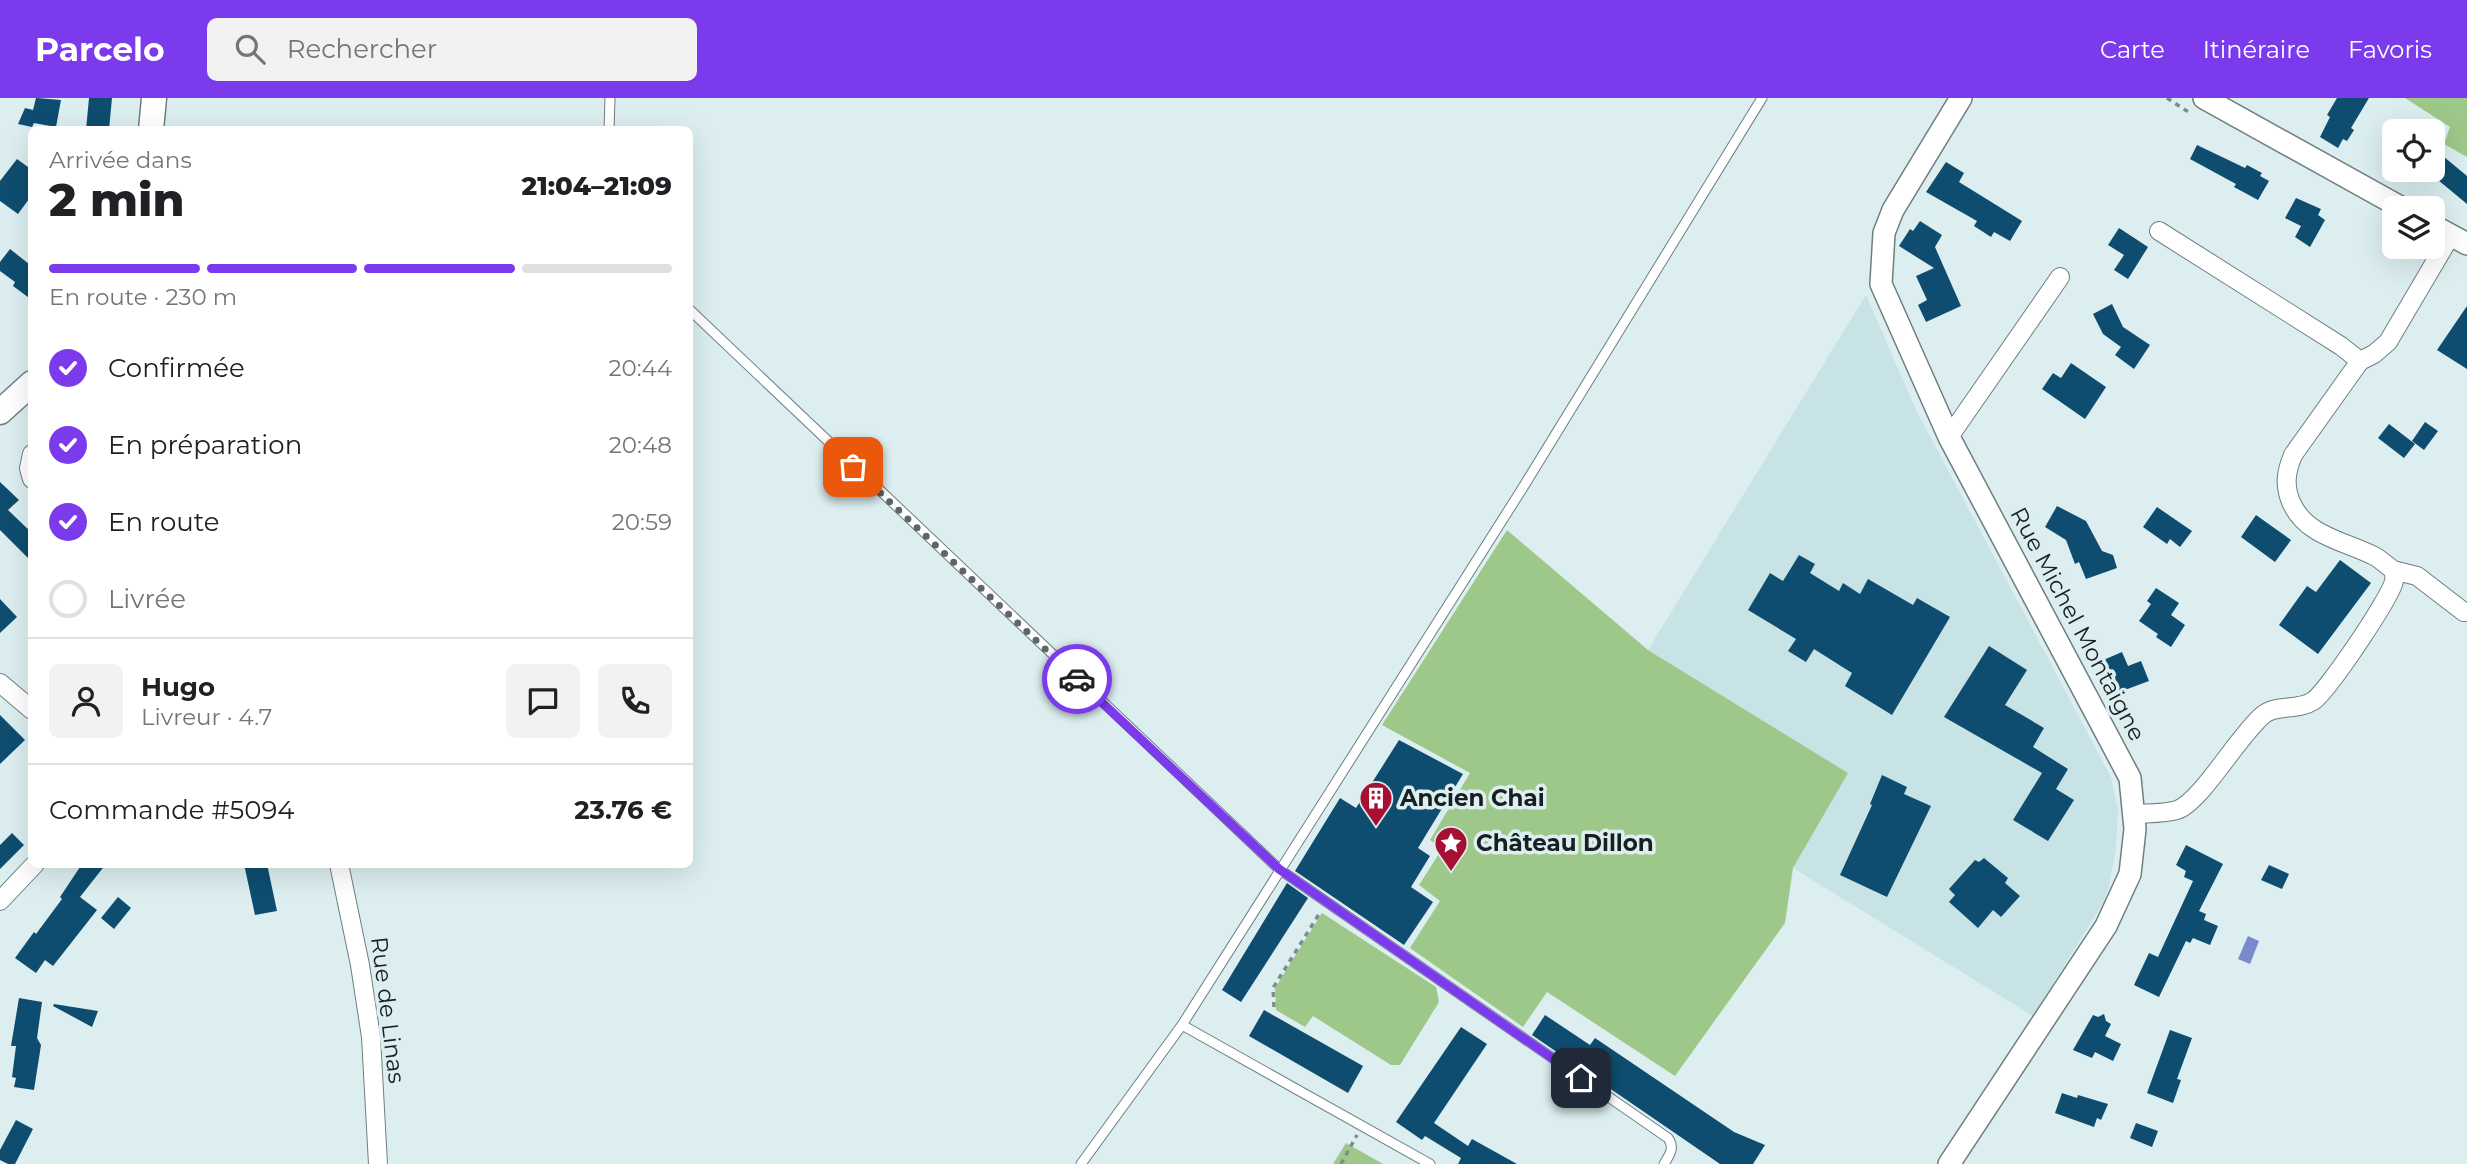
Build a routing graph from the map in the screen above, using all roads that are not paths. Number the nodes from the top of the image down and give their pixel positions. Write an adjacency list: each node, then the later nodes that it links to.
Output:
1 (154, 98): 6 (main road)
2 (610, 98): 7 (lane)
3 (1762, 98): 24 (lane)
4 (1961, 98): 16 (street, Rue Michel Montaigne)
5 (2204, 98): 8 (street)
6 (151, 126)
7 (609, 126)
8 (2382, 197)
9 (2159, 231): 13 (street)
10 (2450, 235): 13 (street)
11 (2060, 277): 16 (street)
12 (693, 313): 24 (lane)
13 (2360, 361): 17 (street)
14 (28, 387): 15 (main road)
15 (0, 412)
16 (1949, 437): 21 (street, Rue Michel Montaigne)
17 (2393, 570): 18 (street); 21 (street)
18 (2464, 612)
19 (0, 683): 20 (street)
20 (28, 707)
21 (2134, 814): 31 (street, Rue Michel Montaigne)
22 (31, 868): 25 (street)
23 (340, 868): 27 (street, Rue de Linas)
24 (1279, 869): 26 (lane); 30 (lane)
25 (0, 901)
26 (1182, 1025): 28 (lane); 29 (lane)
27 (378, 1164)
28 (1081, 1164)
29 (1430, 1164)
30 (1664, 1164)
31 (1950, 1164)

